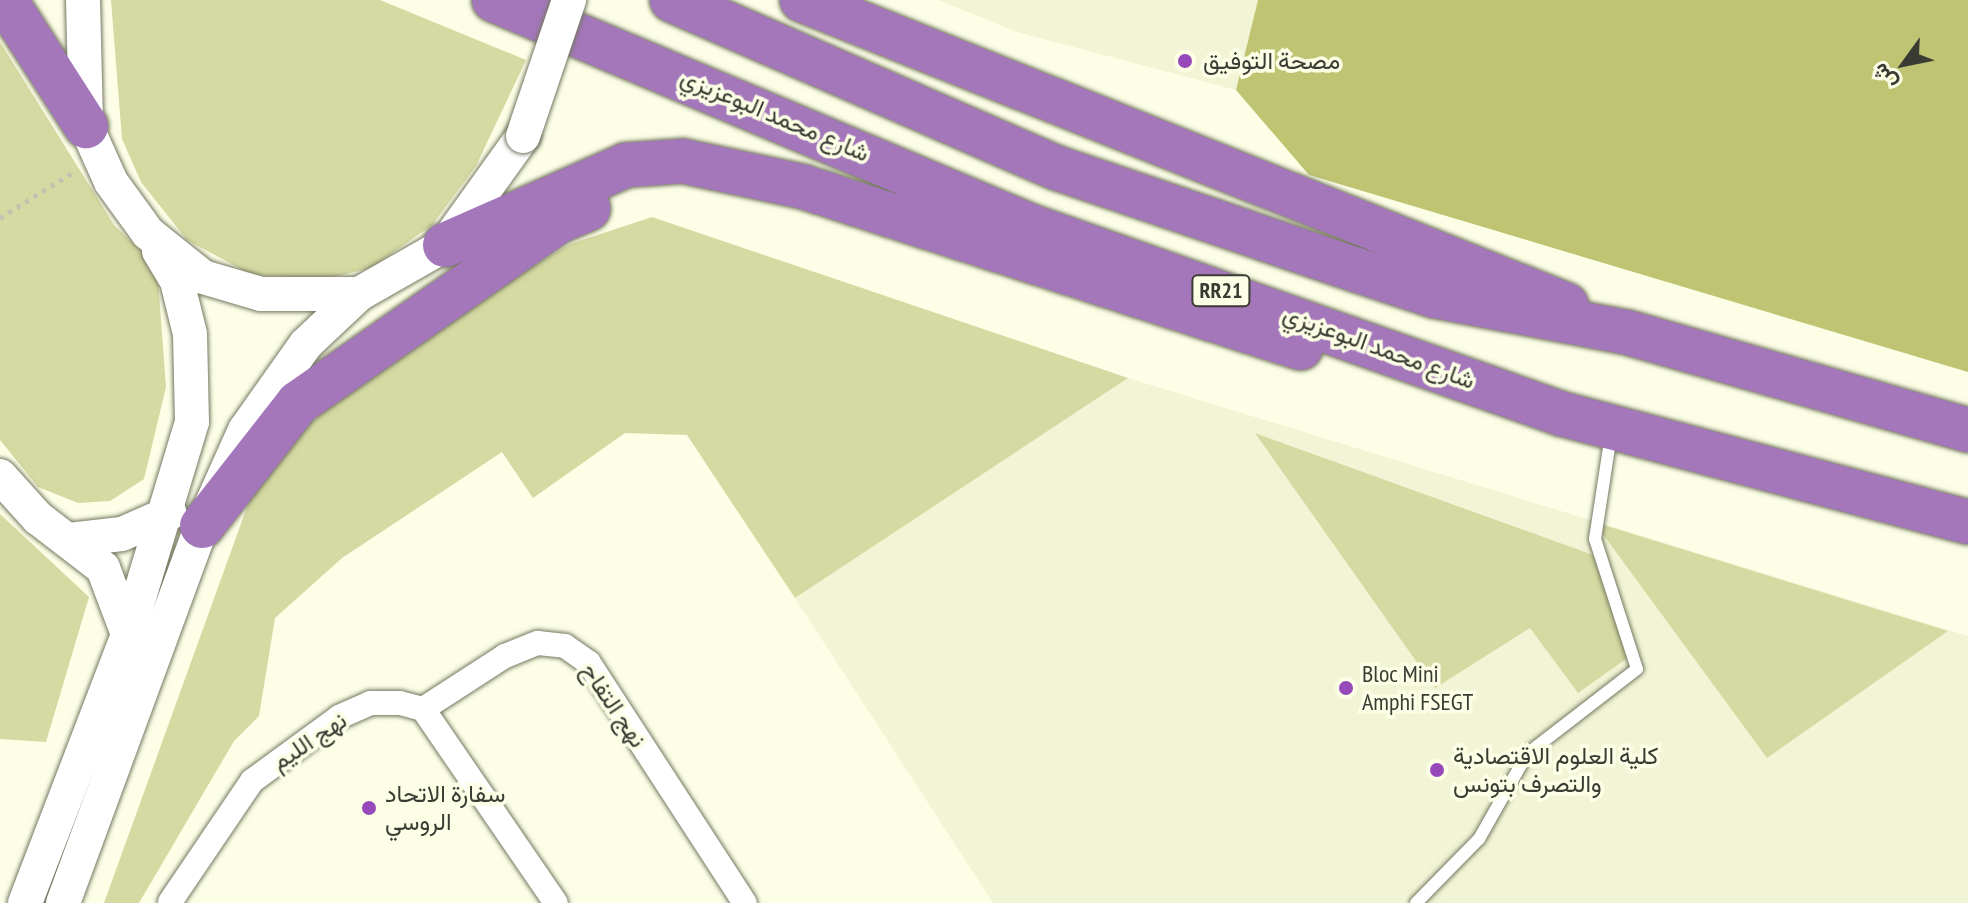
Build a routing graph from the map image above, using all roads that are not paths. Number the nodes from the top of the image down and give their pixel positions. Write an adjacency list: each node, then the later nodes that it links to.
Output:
1 (5, 0): 7 (highway)
2 (83, 0): 7 (street)
3 (494, 0): 13 (highway, شارع محمد البوعزيزي / RR21)
4 (569, 0): 10 (street, bridge)
5 (672, 0): 12 (highway)
6 (811, 1): 12 (highway)
7 (93, 141): 9 (street)
8 (767, 177): 10 (highway); 13 (highway); 17 (highway)
9 (148, 233): 11 (street); 17 (street)
10 (445, 245): 11 (street)
11 (359, 294): 17 (street)
12 (1626, 332): 15 (highway)
13 (1562, 414): 14 (highway, شارع محمد البوعزيزي / RR21)
14 (1612, 427): 18 (highway, شارع محمد البوعزيزي / RR21); 27 (lane)
15 (1968, 430)
16 (0, 476): 19 (street)
17 (186, 520): 19 (street); 20 (street); 24 (street)
18 (1968, 522)
19 (69, 540): 20 (street)
20 (128, 634): 23 (street)
21 (423, 709): 22 (street, نهج الليم); 25 (street); 26 (street, نهج التفاح)
22 (170, 902)
23 (25, 903)
24 (63, 903)
25 (556, 903)
26 (745, 903)
27 (1416, 903)

